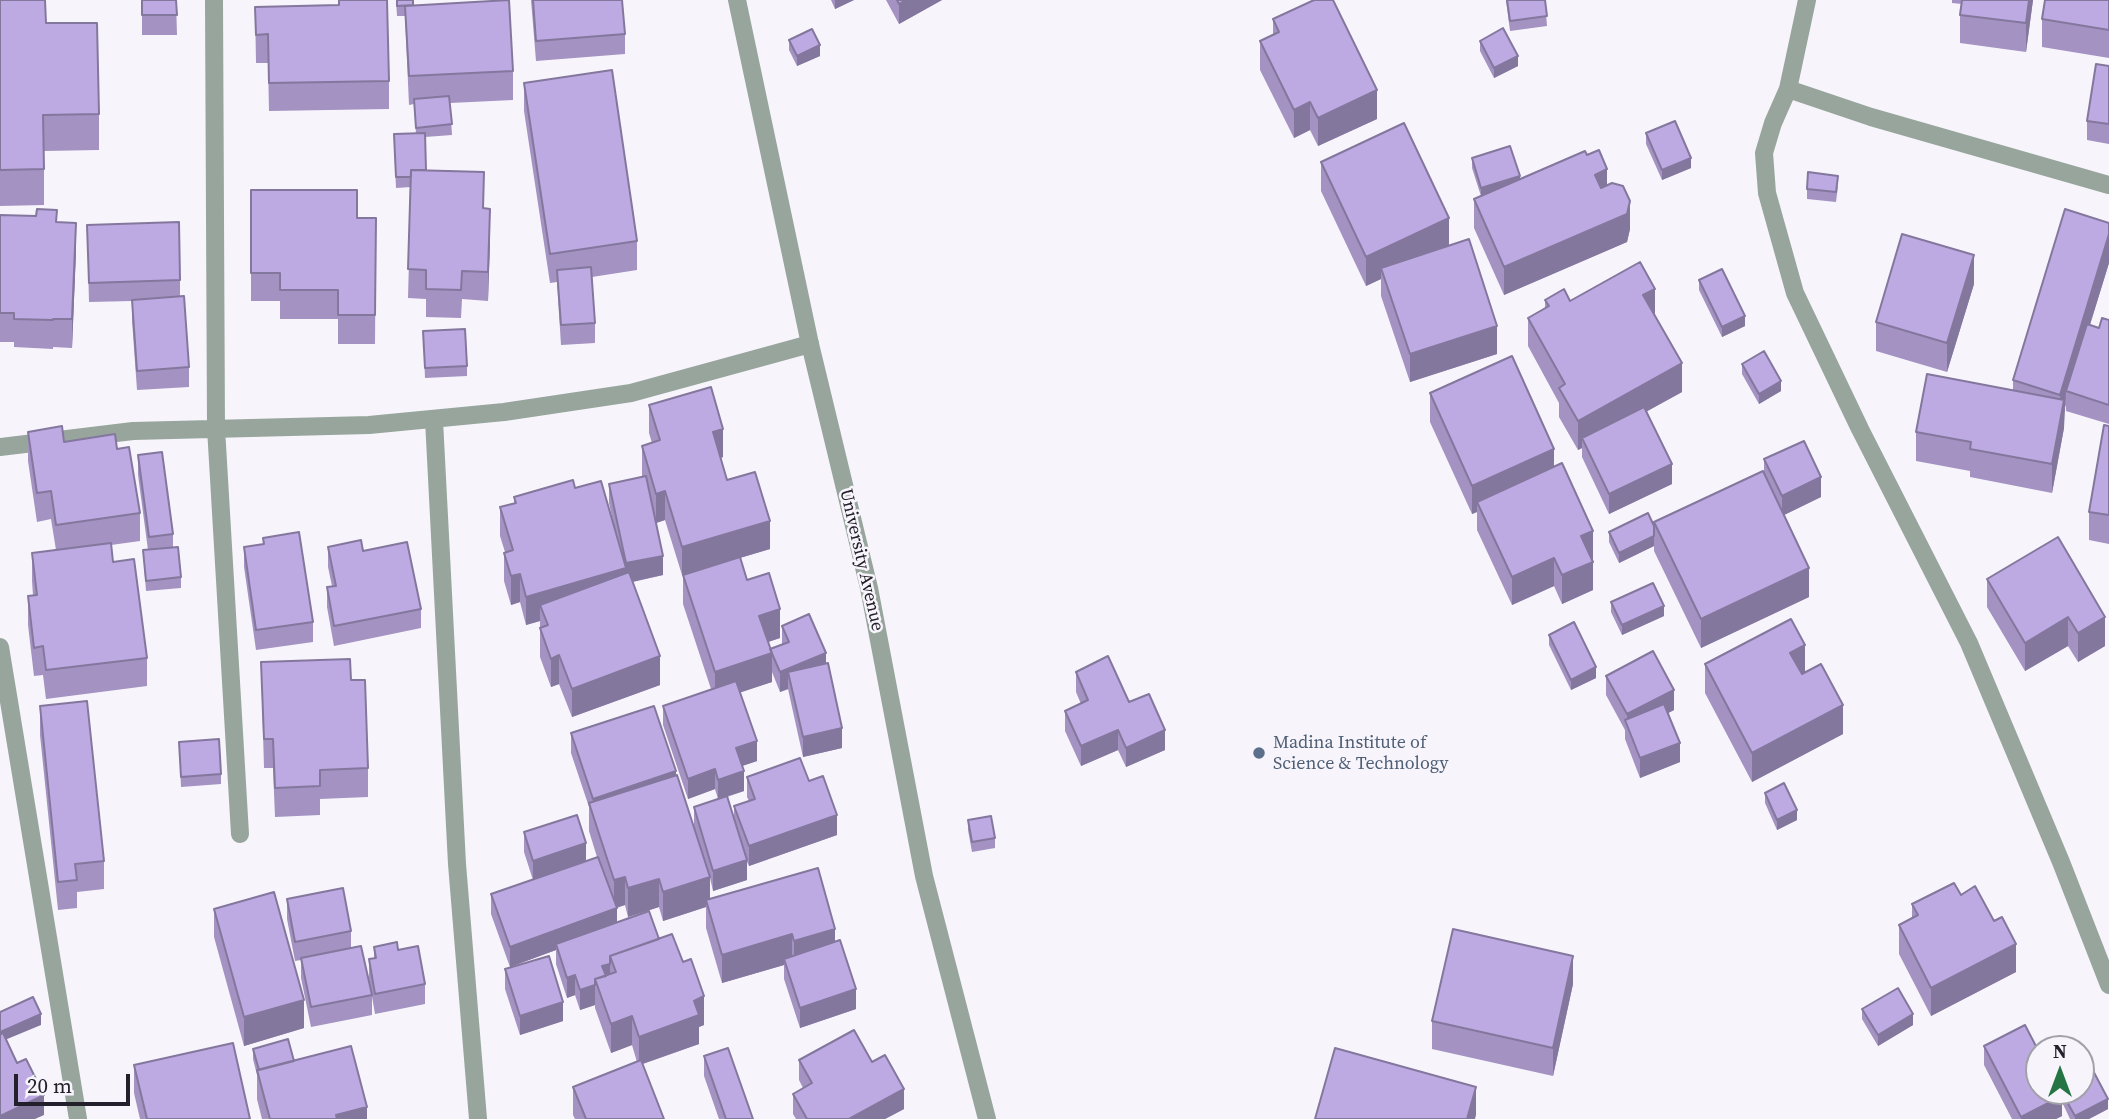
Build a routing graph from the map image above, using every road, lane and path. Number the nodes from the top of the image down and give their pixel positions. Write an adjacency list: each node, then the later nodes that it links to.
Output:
1 (214, 0): 8 (street)
2 (737, 0): 6 (street, University Avenue)
3 (1807, 0): 4 (street)
4 (1788, 89): 5 (street); 12 (street)
5 (2109, 185)
6 (810, 344): 7 (street); 15 (street, University Avenue)
7 (434, 421): 8 (street); 14 (street)
8 (216, 428): 9 (street); 11 (street)
9 (0, 447)
10 (0, 647): 13 (street)
11 (240, 834)
12 (2109, 985)
13 (79, 1119)
14 (478, 1119)
15 (987, 1119)

